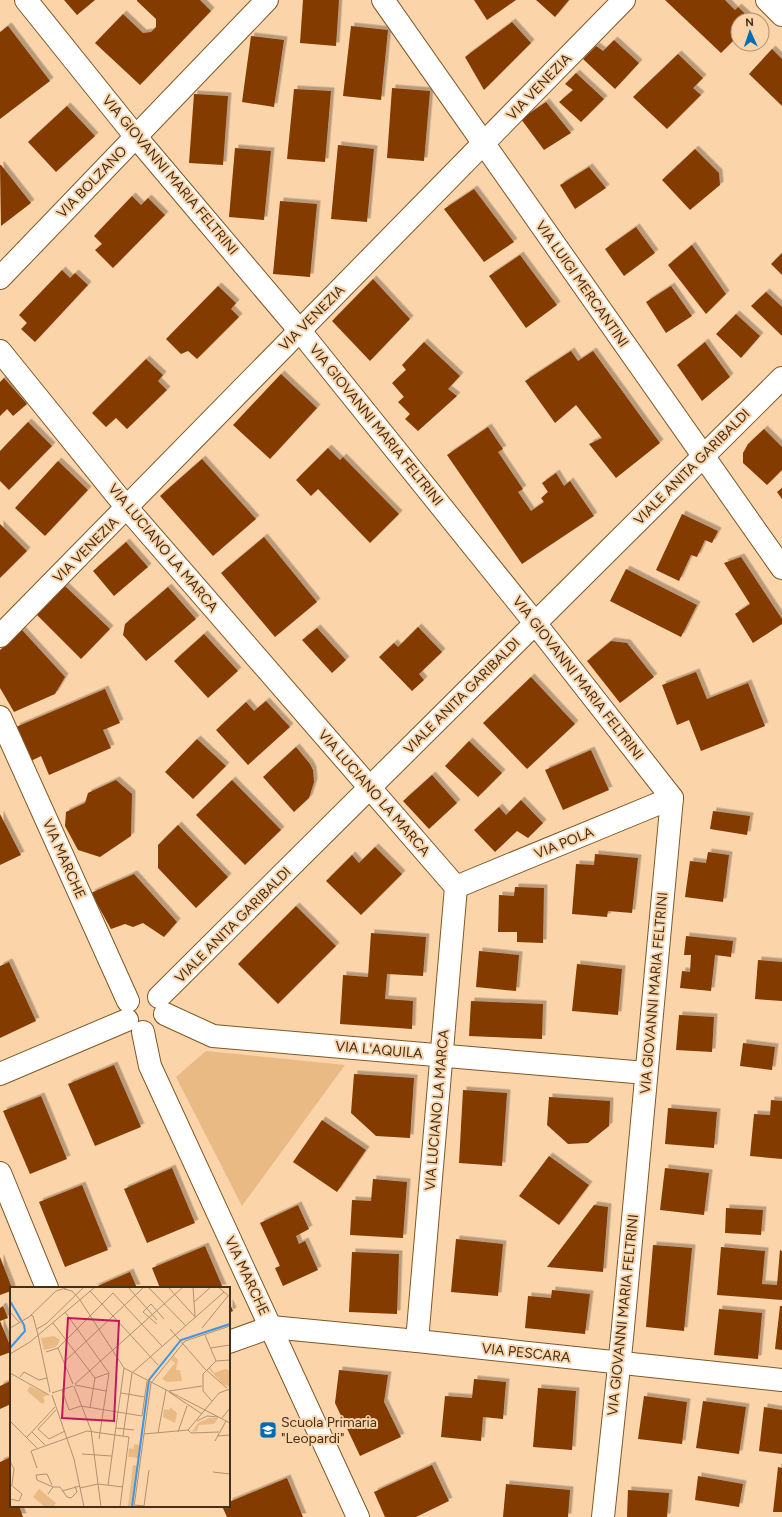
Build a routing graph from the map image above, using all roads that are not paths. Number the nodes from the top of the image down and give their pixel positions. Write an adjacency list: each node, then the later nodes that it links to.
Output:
1 (26, 0): 7 (street, VIA GIOVANNI MARIA FELTRINI)
2 (267, 0): 7 (street, VIA BOLZANO)
3 (383, 0): 8 (street, VIA LUIGI MERCANTINI)
4 (624, 0): 8 (street, VIA VENEZIA)
5 (766, 0): 6 (street)
6 (782, 15)
7 (136, 137): 9 (street, VIA BOLZANO); 10 (street, VIA GIOVANNI MARIA FELTRINI)
8 (484, 144): 10 (street, VIA VENEZIA); 13 (street, VIA LUIGI MERCANTINI)
9 (0, 278)
10 (300, 331): 14 (street, VIA VENEZIA); 16 (street, VIA GIOVANNI MARIA FELTRINI)
11 (0, 351): 14 (street, VIA LUCIANO LA MARCA)
12 (782, 378): 13 (street, VIALE ANITA GARIBALDI)
13 (704, 456): 15 (street, VIA LUIGI MERCANTINI); 16 (street, VIALE ANITA GARIBALDI)
14 (127, 508): 17 (street, VIA VENEZIA); 19 (street, VIA LUCIANO LA MARCA)
15 (782, 568)
16 (535, 623): 19 (street, VIALE ANITA GARIBALDI); 20 (street, VIA GIOVANNI MARIA FELTRINI)
17 (0, 636)
18 (0, 716): 23 (street, VIA MARCHE)
19 (370, 788): 21 (street, VIA LUCIANO LA MARCA); 22 (street, VIALE ANITA GARIBALDI)
20 (672, 798): 21 (street, VIA POLA); 25 (street, VIA GIOVANNI MARIA FELTRINI)
21 (456, 887): 24 (street, VIA LUCIANO LA MARCA)
22 (162, 1006): 23 (street); 23 (street); 24 (street, VIA L'AQUILA)
23 (133, 1018): 26 (street); 29 (street, VIA MARCHE)
24 (441, 1056): 25 (street, VIA L'AQUILA); 30 (street, VIA LUCIANO LA MARCA)
25 (646, 1073): 32 (street, VIA GIOVANNI MARIA FELTRINI)
26 (0, 1074)
27 (0, 1173): 28 (street)
28 (47, 1287)
29 (271, 1326): 30 (street, VIA PESCARA); 31 (street); 34 (street, VIA MARCHE)
30 (417, 1341): 32 (street, VIA PESCARA)
31 (230, 1342)
32 (619, 1363): 33 (street, VIA PESCARA); 35 (street, VIA GIOVANNI MARIA FELTRINI)
33 (782, 1380)
34 (358, 1517)
35 (603, 1517)

